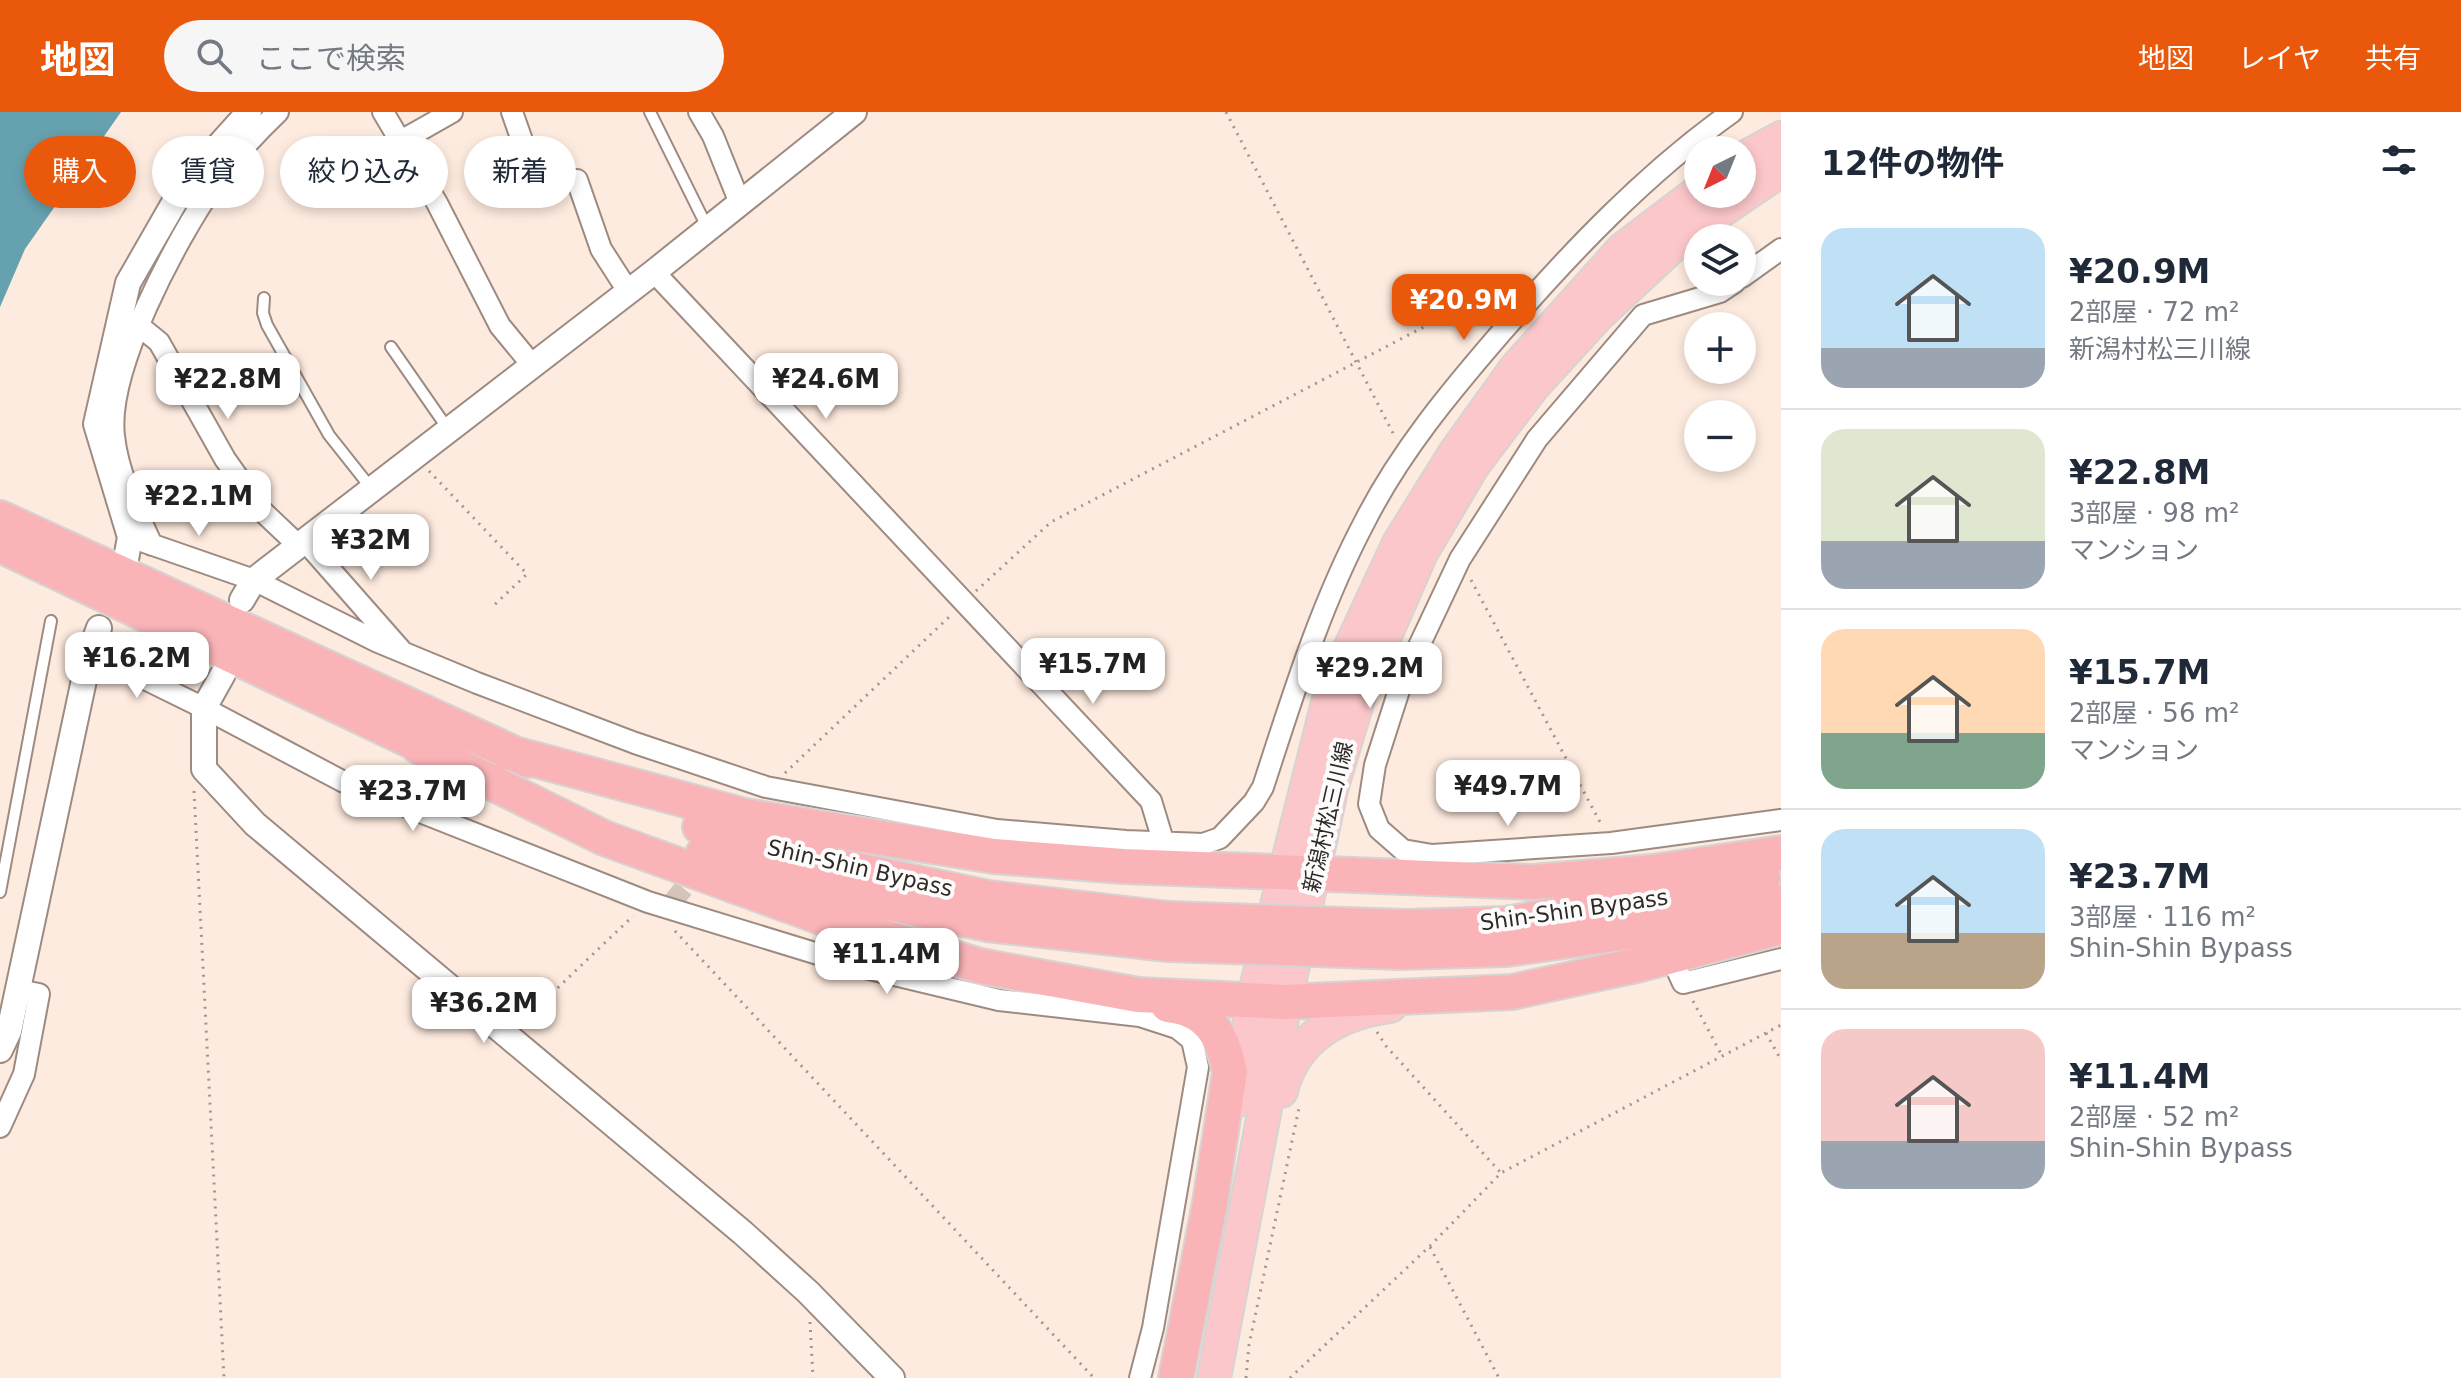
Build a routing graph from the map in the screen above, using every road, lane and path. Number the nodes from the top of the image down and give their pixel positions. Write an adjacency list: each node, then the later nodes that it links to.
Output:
1 (249, 112): 36 (street)
2 (278, 112): 27 (street)
3 (383, 112): 11 (street)
4 (452, 112): 12 (street)
5 (512, 112): 24 (street)
6 (650, 112): 19 (lane)
7 (699, 112): 16 (street)
8 (854, 112): 16 (street)
9 (1226, 112): 29 (path)
10 (1732, 112): 21 (street)
11 (398, 136)
12 (410, 136)
13 (1781, 138): 14 (main road)
14 (1756, 151)
15 (1781, 170): 62 (main road, 新潟村松三川線)
16 (740, 203): 19 (street)
17 (1684, 203): 62 (main road, 新潟村松三川線)
18 (440, 208): 30 (street)
19 (708, 229): 23 (street)
20 (1781, 249): 22 (street)
21 (1560, 265): 29 (path); 32 (street)
22 (1756, 267)
23 (654, 272): 24 (street); 43 (street)
24 (628, 291): 30 (street)
25 (1707, 296): 40 (street)
26 (264, 298): 34 (lane)
27 (138, 325): 36 (street); 37 (street)
28 (391, 347): 31 (lane)
29 (1357, 364): 32 (path); 43 (path)
30 (533, 366): 31 (street)
31 (449, 430): 33 (street)
32 (1406, 451): 57 (street)
33 (415, 456): 34 (street); 44 (path)
34 (372, 490): 37 (street)
35 (0, 518): 39 (highway, Shin-Shin Bypass)
36 (141, 541): 41 (street); 42 (street)
37 (302, 543): 42 (street); 48 (street)
38 (0, 545): 39 (highway, Shin-Shin Bypass)
39 (40, 550): 51 (highway, Shin-Shin Bypass); 52 (highway, Shin-Shin Bypass)
40 (1460, 559): 56 (path); 59 (street)
41 (125, 565)
42 (248, 590): 48 (street)
43 (965, 601): 54 (path); 57 (street)
44 (491, 608)
45 (51, 621): 64 (lane)
46 (99, 628): 47 (street)
47 (90, 652): 50 (street); 75 (street)
48 (404, 653): 54 (street)
49 (223, 674): 50 (street)
50 (204, 708): 53 (street); 65 (street)
51 (418, 746): 69 (highway, Shin-Shin Bypass); 74 (highway)
52 (507, 752): 61 (highway); 69 (highway, Shin-Shin Bypass)
53 (204, 769): 82 (street); 92 (path)
54 (760, 794): 57 (street)
55 (1781, 820): 56 (street)
56 (1611, 843): 59 (street); 60 (street)
57 (1164, 844): 61 (street)
58 (1781, 853): 59 (highway)
59 (1397, 862): 62 (highway)
60 (1622, 863)
61 (1186, 869): 62 (highway)
62 (1299, 874): 77 (main road, 新潟村松三川線)
63 (1781, 874): 70 (highway, Shin-Shin Bypass)
64 (0, 892)
65 (648, 902): 67 (street); 78 (street); 82 (path); 95 (path)
66 (1781, 903): 70 (highway, Shin-Shin Bypass)
67 (671, 904)
68 (1781, 927): 76 (highway)
69 (1169, 932): 70 (highway, Shin-Shin Bypass, bridge)
70 (1403, 940)
71 (1781, 959): 73 (street)
72 (1673, 961): 73 (street)
73 (1683, 983): 84 (path)
74 (1092, 988): 77 (highway); 78 (highway)
75 (18, 990): 83 (street); 87 (street)
76 (1476, 994): 77 (highway); 89 (main road)
77 (1269, 1001): 89 (main road, 新潟村松三川線); 98 (main road, 新潟村松三川線)
78 (1138, 1009): 96 (street); 97 (highway)
79 (1373, 1024): 88 (path)
80 (1781, 1025): 81 (path)
81 (1766, 1033): 84 (path); 85 (path)
82 (509, 1035): 91 (street)
83 (0, 1050)
84 (1721, 1054): 88 (path)
85 (1781, 1060)
86 (1301, 1101): 100 (path)
87 (0, 1127)
88 (1501, 1173): 90 (path)
89 (1244, 1221): 99 (main road, 新潟村松三川線)
90 (1430, 1246): 101 (path); 102 (path)
91 (808, 1292): 93 (path); 94 (street)
92 (224, 1378)
93 (813, 1378)
94 (892, 1378)
95 (1094, 1378)
96 (1140, 1378)
97 (1176, 1378)
98 (1186, 1378)
99 (1214, 1378)
100 (1246, 1378)
101 (1290, 1378)
102 (1499, 1378)

